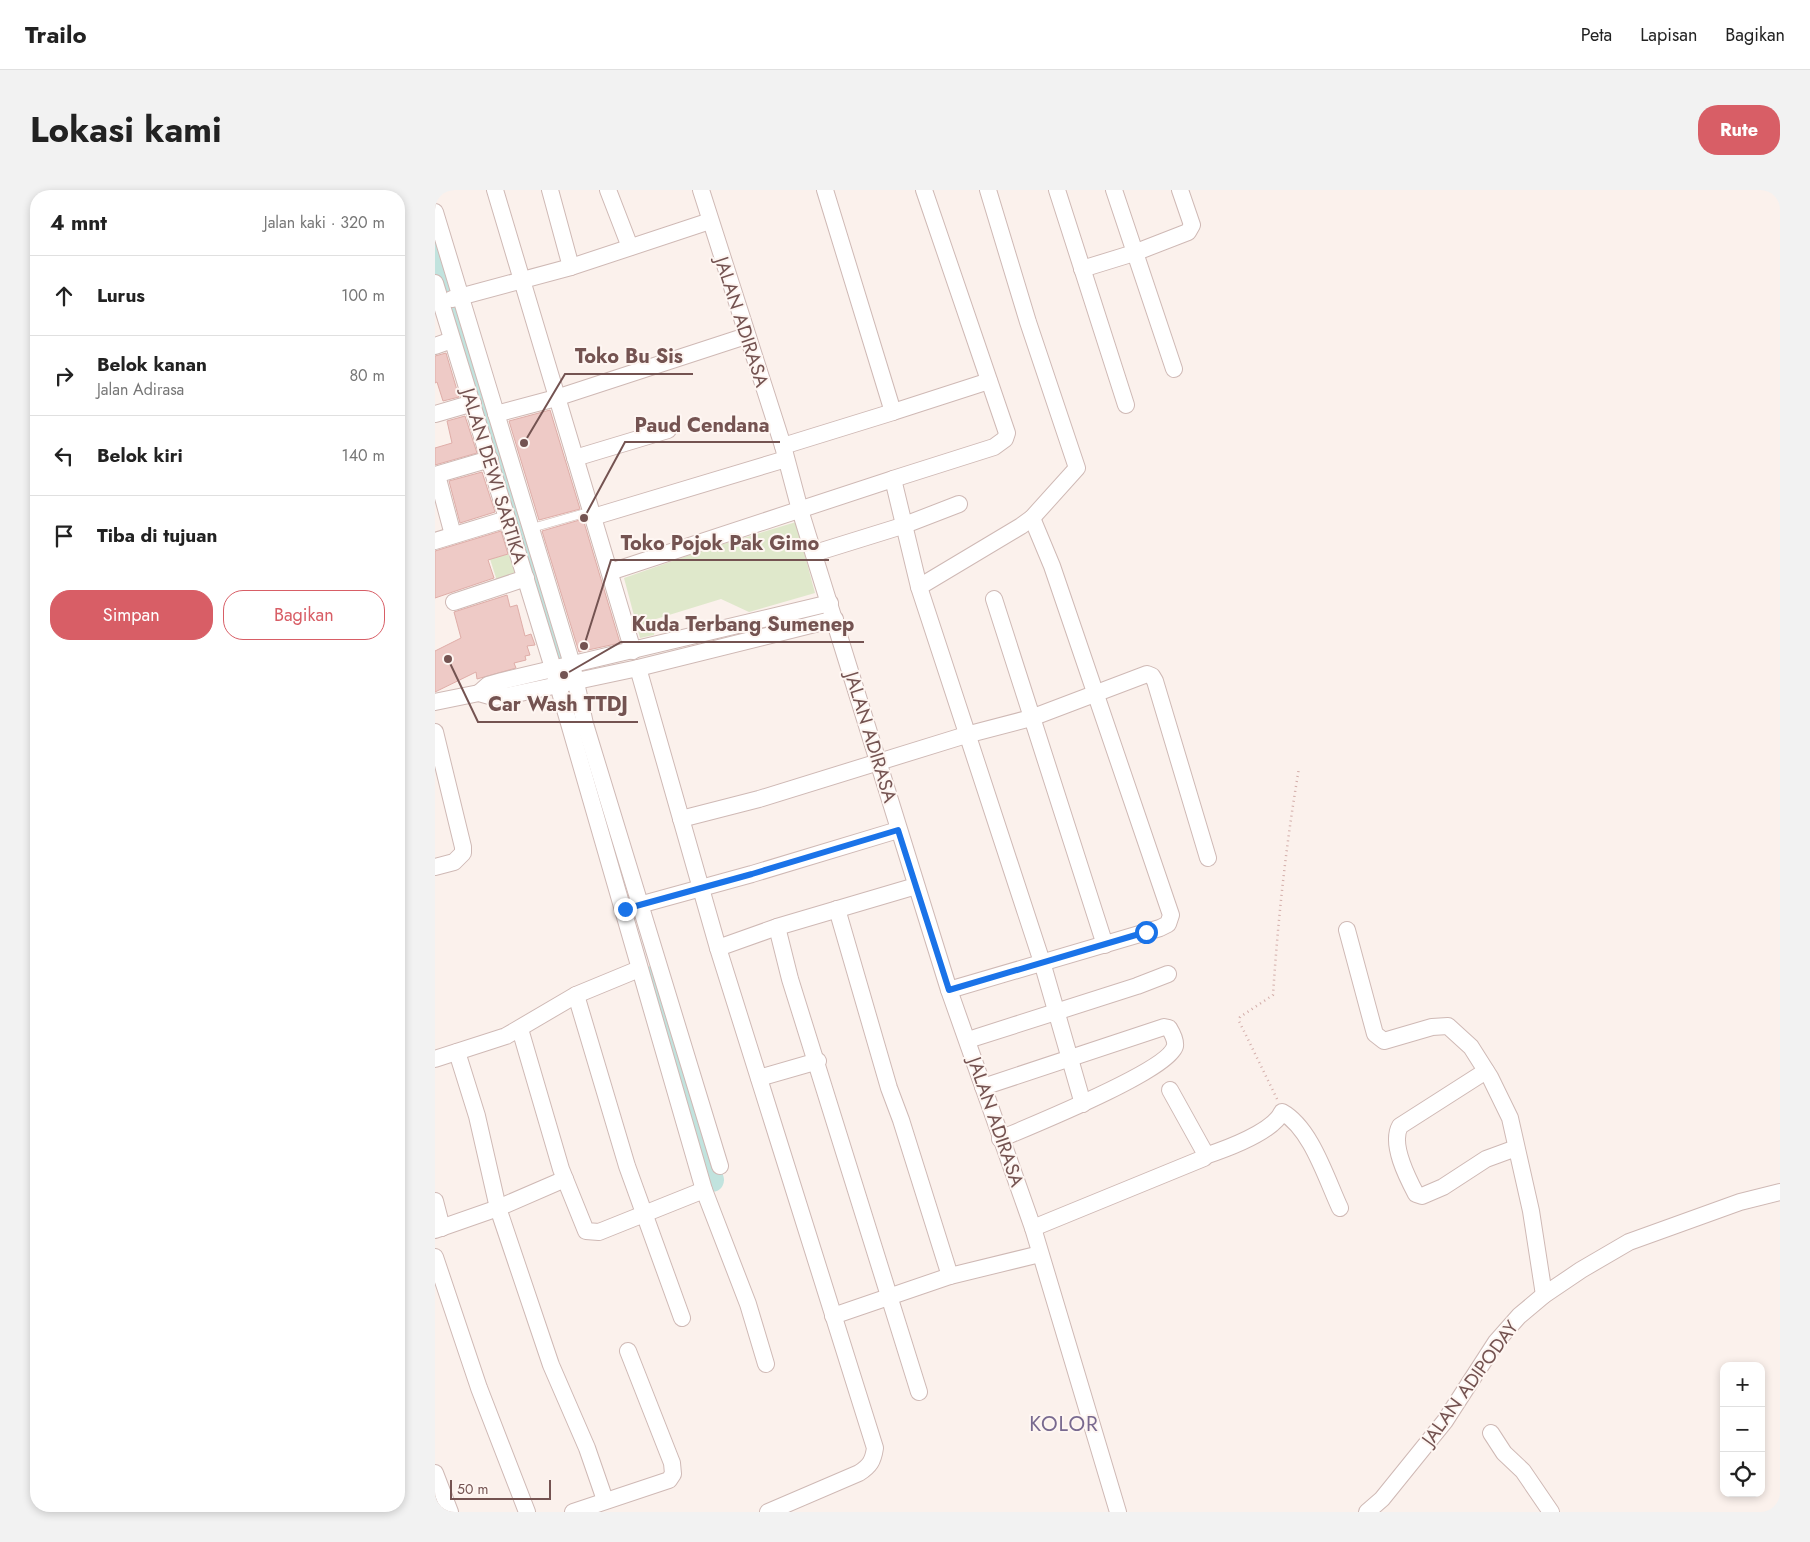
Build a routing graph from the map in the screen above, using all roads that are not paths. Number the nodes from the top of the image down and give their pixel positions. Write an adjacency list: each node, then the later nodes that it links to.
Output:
1 (495, 190): 17 (street)
2 (550, 190): 15 (street)
3 (608, 190): 13 (street)
4 (701, 190): 12 (street, JALAN ADIRASA)
5 (825, 190): 29 (street)
6 (924, 190): 25 (street)
7 (989, 190): 41 (street)
8 (1057, 190): 16 (street)
9 (1114, 190): 14 (street)
10 (1180, 190): 14 (street)
11 (435, 212): 19 (street)
12 (711, 222): 13 (street); 21 (street, JALAN ADIRASA)
13 (630, 248): 15 (street)
14 (1134, 253): 16 (street); 24 (street)
15 (571, 267): 17 (street)
16 (1082, 269): 28 (street)
17 (521, 280): 19 (street); 26 (street)
18 (435, 283): 20 (street, JALAN DEWI SARTIKA)
19 (461, 296): 20 (street); 31 (street)
20 (441, 301): 22 (street, JALAN DEWI SARTIKA)
21 (746, 336): 26 (street); 33 (street, JALAN ADIRASA)
22 (452, 340): 23 (street); 27 (street, JALAN DEWI SARTIKA)
23 (435, 346)
24 (1174, 369)
25 (989, 382): 29 (street); 37 (street)
26 (556, 398): 31 (street); 34 (street)
27 (473, 403): 30 (street); 35 (street, JALAN DEWI SARTIKA)
28 (1126, 405)
29 (893, 412): 33 (street)
30 (435, 414)
31 (496, 414): 44 (street)
32 (668, 430): 34 (street)
33 (784, 453): 39 (street, JALAN ADIRASA); 40 (street)
34 (575, 458): 40 (street)
35 (489, 459): 36 (street); 42 (street, JALAN DEWI SARTIKA)
36 (436, 475): 45 (street)
37 (893, 479): 39 (street); 43 (street)
38 (959, 504): 43 (street)
39 (800, 510): 47 (street, JALAN ADIRASA); 48 (street)
40 (593, 514): 44 (lane); 48 (street)
41 (1032, 518): 50 (street); 62 (street)
42 (507, 519): 45 (street); 49 (street, JALAN DEWI SARTIKA)
43 (902, 526): 47 (street); 50 (street)
44 (532, 528): 56 (street)
45 (453, 535): 46 (street)
46 (435, 541)
47 (815, 553): 53 (street, JALAN ADIRASA)
48 (610, 572): 55 (street)
49 (525, 578): 52 (street); 57 (street, JALAN DEWI SARTIKA)
50 (919, 588): 66 (street)
51 (994, 599): 64 (street)
52 (454, 602)
53 (830, 602): 54 (street, JALAN ADIRASA); 55 (street)
54 (835, 619): 58 (street); 67 (street, JALAN ADIRASA)
55 (633, 651): 56 (street)
56 (572, 664): 57 (street); 59 (street)
57 (553, 668): 60 (street, JALAN DEWI SARTIKA); 61 (street)
58 (638, 668): 59 (street); 68 (street)
59 (575, 682): 60 (street); 74 (street)
60 (557, 684): 61 (street); 74 (street, JALAN DEWI SARTIKA)
61 (479, 693): 63 (street)
62 (1094, 693): 64 (street); 70 (street); 78 (street)
63 (435, 702)
64 (1031, 718): 66 (street); 78 (street)
65 (435, 732): 71 (street)
66 (966, 736): 67 (street); 80 (street)
67 (879, 763): 68 (street); 69 (street, JALAN ADIRASA)
68 (681, 819): 73 (street)
69 (898, 830): 72 (street, JALAN ADIRASA); 73 (street)
70 (1208, 858)
71 (435, 867)
72 (916, 886): 75 (street); 83 (street, JALAN ADIRASA)
73 (700, 888): 74 (street); 79 (street)
74 (633, 906): 81 (street); 100 (street)
75 (837, 909): 76 (street); 112 (street)
76 (777, 927): 79 (street); 91 (street)
77 (1347, 930): 92 (street)
78 (1105, 945): 80 (street)
79 (718, 948): 93 (street)
80 (1042, 962): 83 (street); 85 (street)
81 (639, 969): 84 (street); 102 (street)
82 (1168, 974): 85 (street)
83 (949, 990): 87 (street, JALAN ADIRASA)
84 (576, 995): 86 (street); 107 (street)
85 (1056, 1012): 87 (street); 89 (street)
86 (520, 1029): 88 (street); 101 (street)
87 (968, 1040): 94 (street, JALAN ADIRASA)
88 (457, 1052): 90 (street); 105 (street)
89 (1070, 1058): 94 (street); 96 (street); 96 (street)
90 (435, 1059)
91 (818, 1061): 93 (street); 114 (street)
92 (1486, 1072): 98 (street); 98 (street)
93 (759, 1078): 115 (street)
94 (983, 1087): 97 (street, JALAN ADIRASA)
95 (1170, 1090): 99 (street)
96 (1083, 1104): 97 (street)
97 (1000, 1139): 108 (street, JALAN ADIRASA)
98 (1516, 1148): 113 (street)
99 (1205, 1156): 106 (street); 108 (street)
100 (720, 1166)
101 (565, 1179): 105 (street); 107 (street)
102 (704, 1190): 107 (street); 118 (street)
103 (1780, 1192): 113 (street, JALAN ADIPODAY)
104 (435, 1201): 109 (street)
105 (499, 1208): 109 (street); 122 (street)
106 (1340, 1208)
107 (644, 1212): 116 (street)
108 (1033, 1228): 110 (street, JALAN ADIRASA)
109 (438, 1229)
110 (1040, 1254): 112 (street); 127 (street, JALAN ADIRASA)
111 (435, 1257): 124 (street)
112 (950, 1276): 114 (street)
113 (1544, 1295): 128 (street, JALAN ADIPODAY)
114 (888, 1296): 115 (street); 119 (street)
115 (833, 1316): 126 (street)
116 (682, 1318)
117 (628, 1351): 122 (street)
118 (766, 1364)
119 (919, 1392)
120 (1491, 1433): 129 (street)
121 (435, 1473): 123 (street)
122 (605, 1500): 125 (street)
123 (450, 1512)
124 (527, 1512)
125 (573, 1512)
126 (769, 1512)
127 (1118, 1512)
128 (1367, 1512)
129 (1551, 1512)

